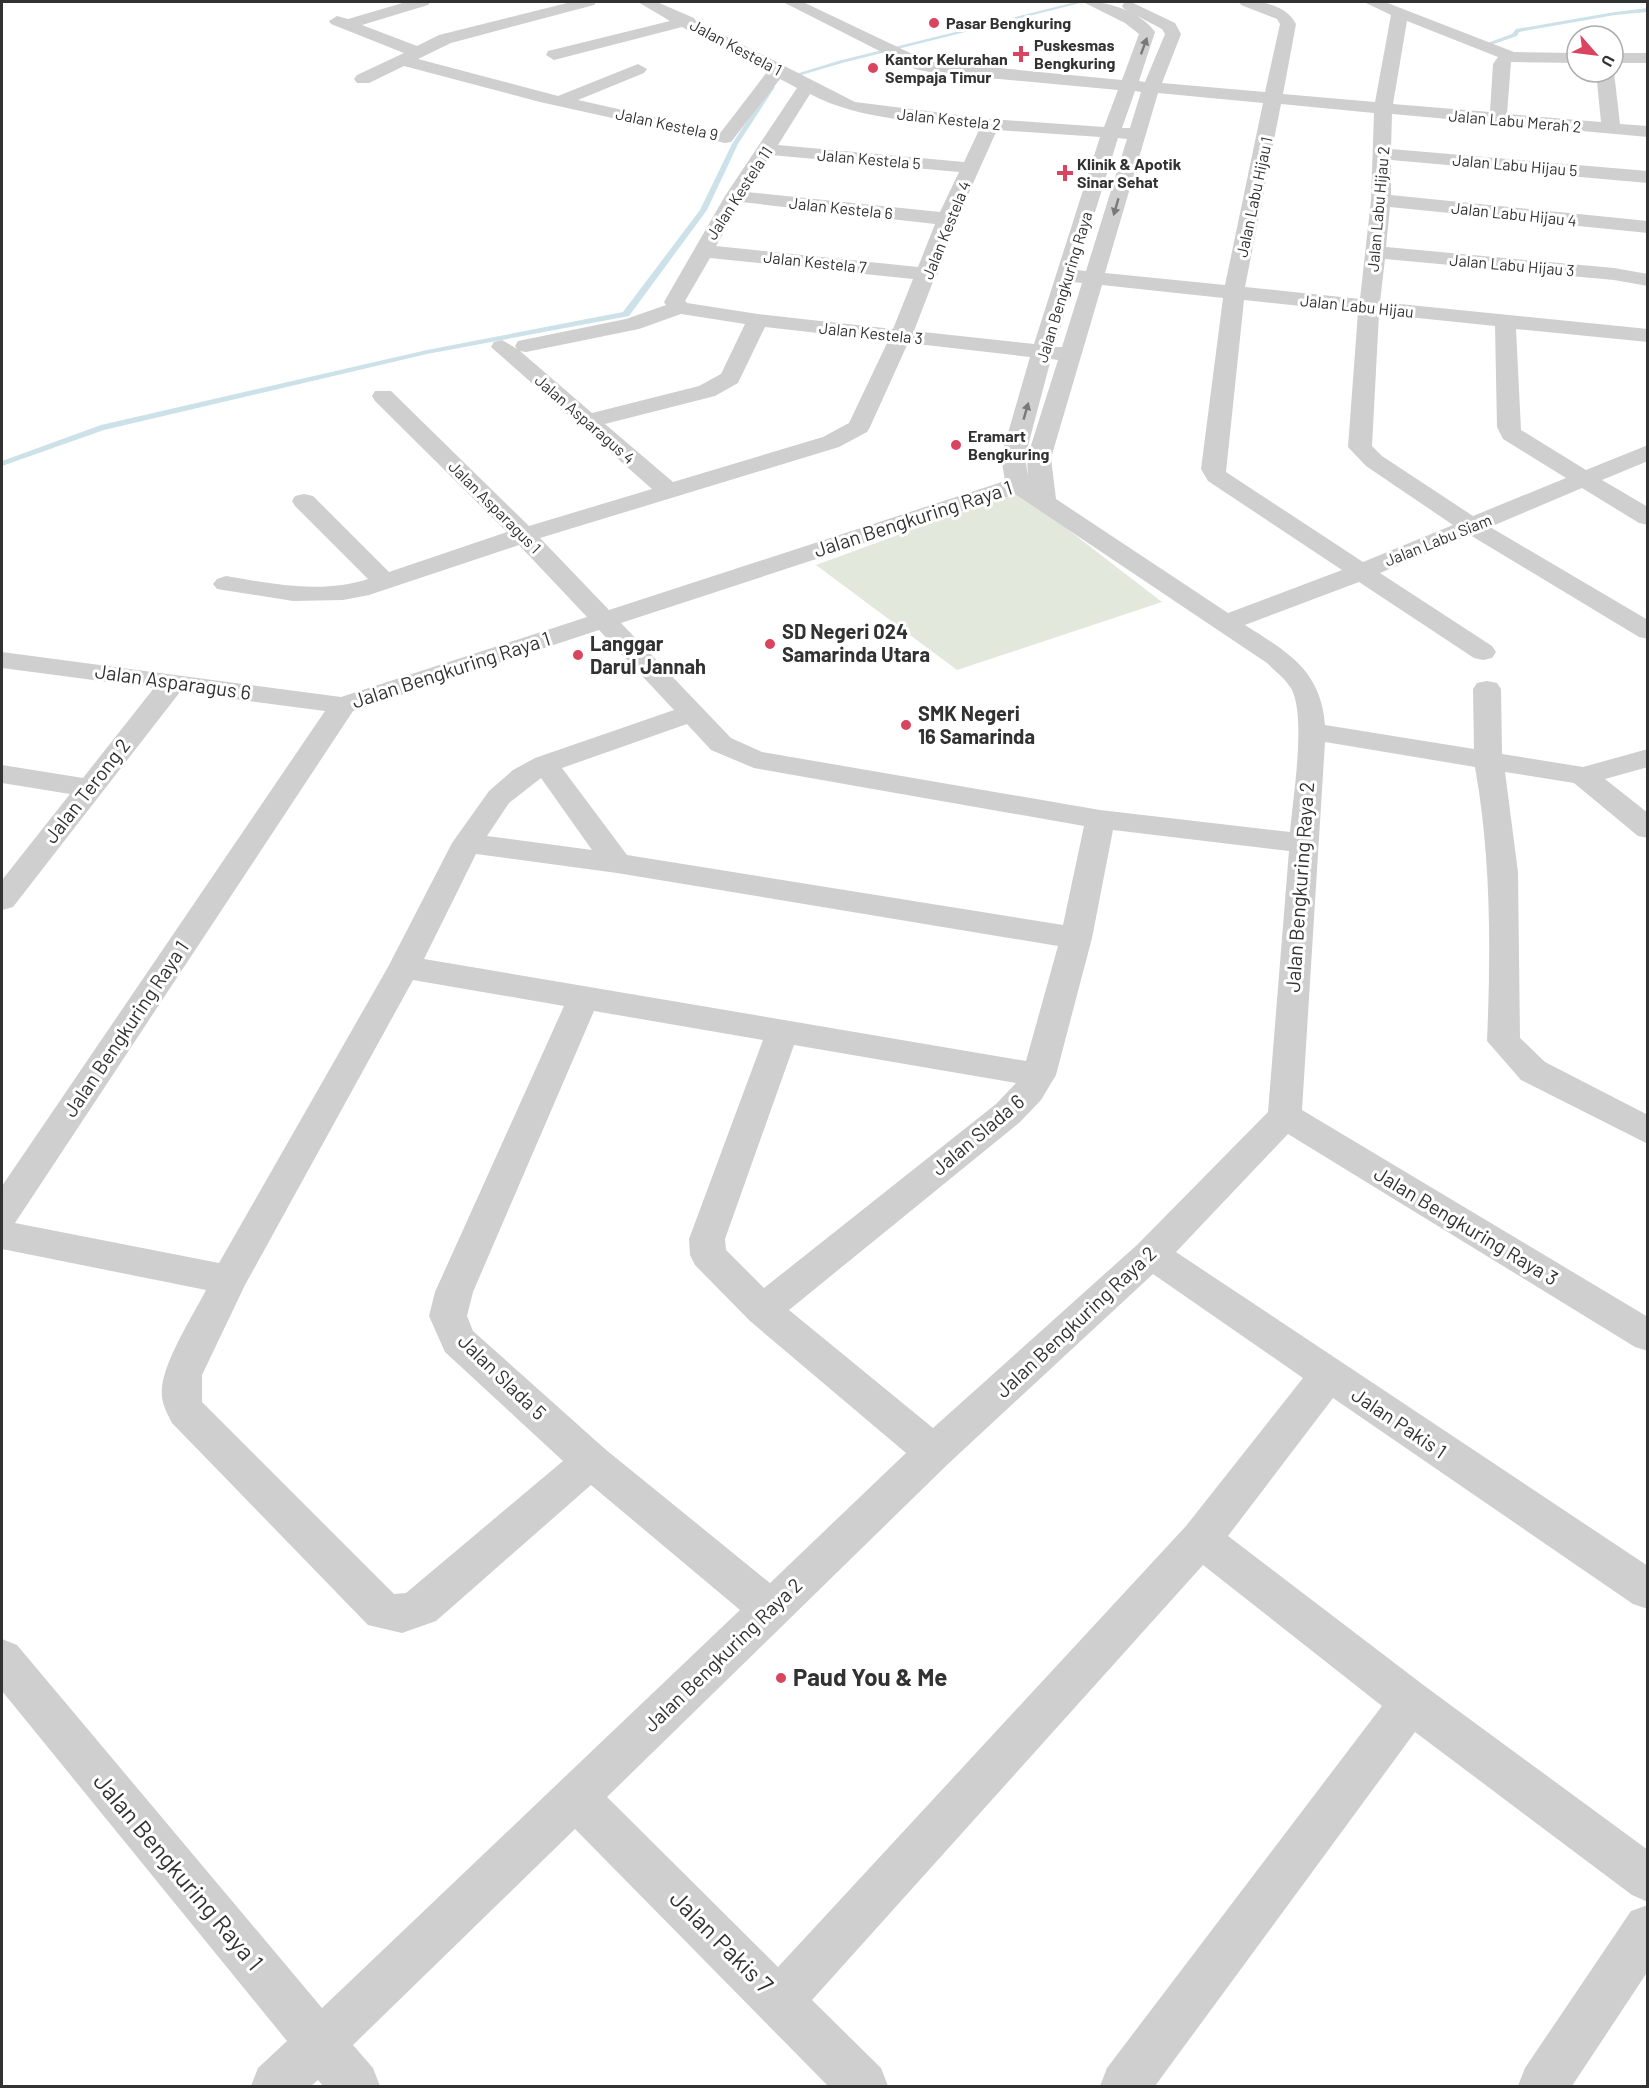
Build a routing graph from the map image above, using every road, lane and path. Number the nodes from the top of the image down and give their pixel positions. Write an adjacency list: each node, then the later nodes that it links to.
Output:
1 (422, 2): 13 (street, Jalan Kestela 9)
2 (588, 2): 13 (street)
3 (646, 2): 10 (street, Jalan Kestela 1)
4 (790, 2): 23 (street)
5 (1092, 2): 23 (street, Jalan Bengkuring Raya, one-way to 5)
6 (1119, 2): 24 (street, Jalan Bengkuring Raya)
7 (1247, 2): 25 (street, Jalan Labu Hijau 1)
8 (1372, 2): 9 (street)
9 (1400, 12): 14 (street); 27 (street, Jalan Labu Hijau 2)
10 (687, 21): 11 (street); 19 (street, Jalan Kestela 1)
11 (593, 45): 12 (street); 18 (street)
12 (554, 55)
13 (410, 56): 20 (street); 26 (street, Jalan Kestela 9)
14 (1512, 57): 15 (street); 28 (street)
15 (1565, 58)
16 (1625, 58): 17 (street)
17 (1647, 58)
18 (638, 69): 21 (street); 26 (street)
19 (792, 78): 29 (street, Jalan Kestela 2); 34 (street, Jalan Kestela 11); 34 (street, Jalan Kestela 9)
20 (363, 79)
21 (658, 80)
22 (1606, 84): 30 (street)
23 (1128, 87): 24 (street); 32 (street, Jalan Bengkuring Raya)
24 (1151, 89): 25 (street, Jalan Labu Merah 2); 33 (street, Jalan Bengkuring Raya)
25 (1274, 100): 27 (street, Jalan Labu Merah 2); 48 (street, Jalan Labu Hijau 1)
26 (560, 101): 34 (street, Jalan Kestela 9)
27 (1383, 110): 28 (street, Jalan Labu Merah 2); 35 (street, Jalan Labu Hijau 2)
28 (1498, 120): 30 (street, Jalan Labu Merah 2)
29 (991, 124): 32 (street, Jalan Kestela 2); 36 (street, Jalan Kestela 4)
30 (1611, 129): 31 (street, Jalan Labu Merah 2)
31 (1647, 132)
32 (1112, 133): 33 (street, Jalan Kestela 2); 45 (street, Jalan Bengkuring Raya)
33 (1137, 135): 46 (street, Jalan Bengkuring Raya, one-way to 46)
34 (750, 143): 36 (street, Jalan Kestela 5); 38 (street, Jalan Kestela 11)
35 (1383, 154): 37 (street, Jalan Labu Hijau 5); 39 (street, Jalan Labu Hijau 2)
36 (972, 168): 40 (street, Jalan Kestela 4)
37 (1647, 177)
38 (735, 196): 40 (street, Jalan Kestela 6); 42 (street, Jalan Kestela 11)
39 (1381, 200): 41 (street, Jalan Labu Hijau 4); 43 (street, Jalan Labu Hijau 2)
40 (947, 219): 44 (street, Jalan Kestela 4)
41 (1647, 227)
42 (702, 250): 44 (street, Jalan Kestela 7); 49 (street, Jalan Kestela 11)
43 (1375, 252): 47 (street, Jalan Labu Hijau 3); 50 (street, Jalan Labu Hijau 2)
44 (928, 274): 53 (street, Jalan Kestela 4)
45 (1067, 275): 46 (street, Jalan Labu Hijau); 57 (street, Jalan Bengkuring Raya)
46 (1095, 278): 48 (street, Jalan Labu Hijau); 58 (street, Jalan Bengkuring Raya)
47 (1647, 280)
48 (1234, 293): 50 (street, Jalan Labu Hijau); 69 (street, Jalan Labu Hijau 1)
49 (676, 304): 51 (street, Jalan Kestela 3); 55 (street)
50 (1369, 308): 52 (street, Jalan Labu Hijau); 67 (street, Jalan Labu Hijau 2)
51 (758, 320): 53 (street, Jalan Kestela 3); 60 (street)
52 (1506, 320): 54 (street, Jalan Labu Hijau); 63 (street)
53 (901, 336): 57 (street, Jalan Kestela 3); 64 (street, Jalan Kestela 4)
54 (1645, 342)
55 (526, 346)
56 (502, 347): 60 (street, Jalan Asparagus 4)
57 (1042, 352): 58 (street, Jalan Kestela 3); 62 (street, Jalan Bengkuring Raya, one-way to 57)
58 (1071, 356): 62 (street, Jalan Bengkuring Raya)
59 (384, 396): 68 (street, Jalan Asparagus 1)
60 (588, 421): 64 (street, Jalan Asparagus 4)
61 (1647, 452): 63 (street, Jalan Labu Siam)
62 (1031, 480): 72 (street, Jalan Bengkuring Raya 1); 73 (street, Jalan Bengkuring Raya 2)
63 (1582, 480): 66 (street); 67 (street, Jalan Labu Siam)
64 (669, 491): 68 (street, Jalan Kestela 4)
65 (304, 501): 70 (street)
66 (1647, 518)
67 (1473, 527): 69 (street, Jalan Labu Siam); 74 (street)
68 (524, 535): 70 (street, Jalan Kestela 4); 72 (street, Jalan Asparagus 1)
69 (1361, 572): 73 (street, Jalan Labu Siam); 75 (street)
70 (385, 582): 71 (street, Jalan Kestela 4)
71 (226, 584)
72 (605, 621): 79 (street, Jalan Bengkuring Raya 1); 80 (street, Jalan Asparagus 1)
73 (1226, 623): 81 (street, Jalan Bengkuring Raya 2)
74 (1647, 631)
75 (1483, 652)
76 (2, 660): 77 (street, Jalan Asparagus 6)
77 (173, 682): 79 (street, Jalan Asparagus 6); 87 (street, Jalan Terong 2)
78 (1487, 689): 82 (street)
79 (344, 705): 101 (street, Jalan Bengkuring Raya 1)
80 (692, 713): 84 (street); 88 (street, Jalan Asparagus 1)
81 (1312, 731): 82 (street); 91 (street, Jalan Bengkuring Raya 2)
82 (1488, 758): 86 (street); 100 (street)
83 (1647, 758): 86 (street)
84 (546, 764): 90 (street); 92 (street)
85 (2, 774): 87 (street)
86 (1583, 776): 89 (street)
87 (90, 788): 93 (street, Jalan Terong 2)
88 (1100, 819): 91 (street, Jalan Asparagus 1); 94 (street, Jalan Slada 6)
89 (1647, 829)
90 (467, 843): 92 (street); 95 (street)
91 (1302, 843): 99 (street, Jalan Bengkuring Raya 2)
92 (617, 863): 94 (street)
93 (2, 900)
94 (1076, 938): 98 (street, Jalan Slada 6)
95 (404, 967): 96 (street); 104 (street)
96 (583, 999): 97 (street); 109 (street, Jalan Slada 5)
97 (783, 1032): 98 (street); 105 (street)
98 (1039, 1075): 105 (street, Jalan Slada 6)
99 (1285, 1116): 103 (street, Jalan Bengkuring Raya 2); 106 (street, Jalan Bengkuring Raya 3)
100 (1647, 1131)
101 (2, 1214)
102 (2, 1235): 104 (street)
103 (1151, 1254): 107 (street, Jalan Pakis 1); 108 (street, Jalan Bengkuring Raya 2)
104 (229, 1280): 109 (street)
105 (763, 1310): 108 (street)
106 (1642, 1322)
107 (1328, 1375): 110 (street); 111 (street, Jalan Pakis 1)
108 (934, 1452): 112 (street, Jalan Bengkuring Raya 2)
109 (591, 1461): 112 (street, Jalan Slada 5)
110 (1201, 1539): 114 (street); 118 (street)
111 (1647, 1590)
112 (770, 1609): 115 (street, Jalan Bengkuring Raya 2)
113 (2, 1659): 119 (street, Jalan Bengkuring Raya 1)
114 (1411, 1702): 116 (street); 123 (street)
115 (576, 1798): 118 (street, Jalan Pakis 7); 119 (street, Jalan Bengkuring Raya 2)
116 (1647, 1880)
117 (1647, 1928): 124 (street)
118 (780, 2000): 122 (street, Jalan Pakis 7)
119 (320, 2044): 120 (street, Jalan Bengkuring Raya 2); 121 (street, Jalan Bengkuring Raya 1)
120 (276, 2086)
121 (355, 2086)
122 (863, 2086)
123 (1125, 2086)
124 (1544, 2086)

